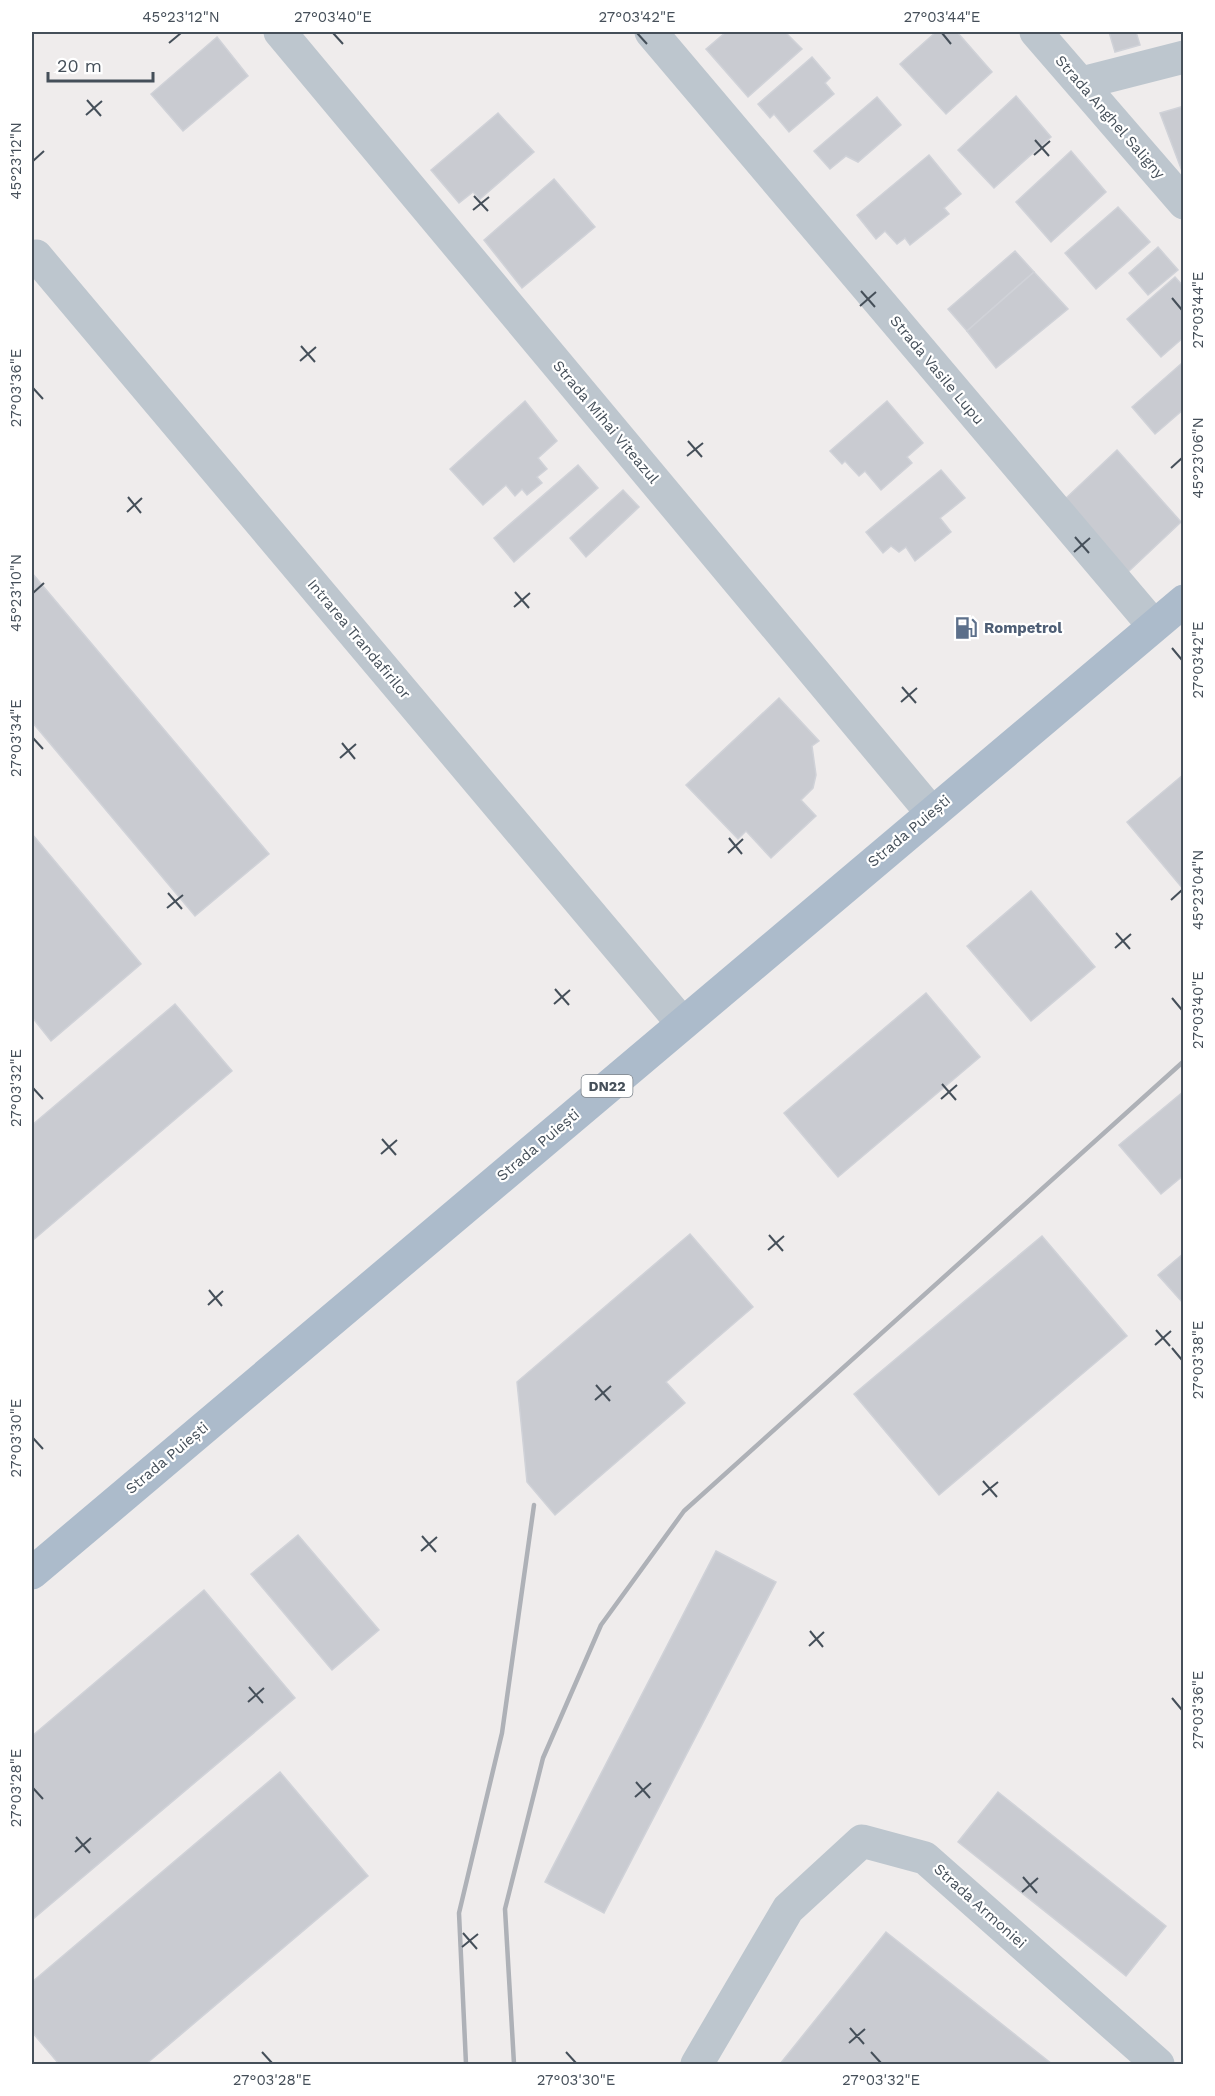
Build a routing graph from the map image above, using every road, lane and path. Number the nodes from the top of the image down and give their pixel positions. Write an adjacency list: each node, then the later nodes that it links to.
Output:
1 (280, 32): 10 (street, Strada Mihai Viteazul)
2 (651, 32): 9 (street, Strada Vasile Lupu)
3 (1036, 32): 5 (street, Strada Anghel Saligny)
4 (1184, 57): 5 (street)
5 (1082, 83): 6 (street, Strada Anghel Saligny)
6 (1184, 203)
7 (36, 256): 11 (street, Intrarea Trandafirilor)
8 (1184, 601): 9 (main road, Strada Puiești / DN22)
9 (1153, 625): 10 (main road, Strada Puiești / DN22)
10 (931, 812): 11 (main road, Strada Puiești / DN22)
11 (682, 1023): 12 (main road, Strada Puiești / DN22)
12 (32, 1573)
13 (697, 2064): 14 (street, Strada Armoniei)
14 (1158, 2064)

